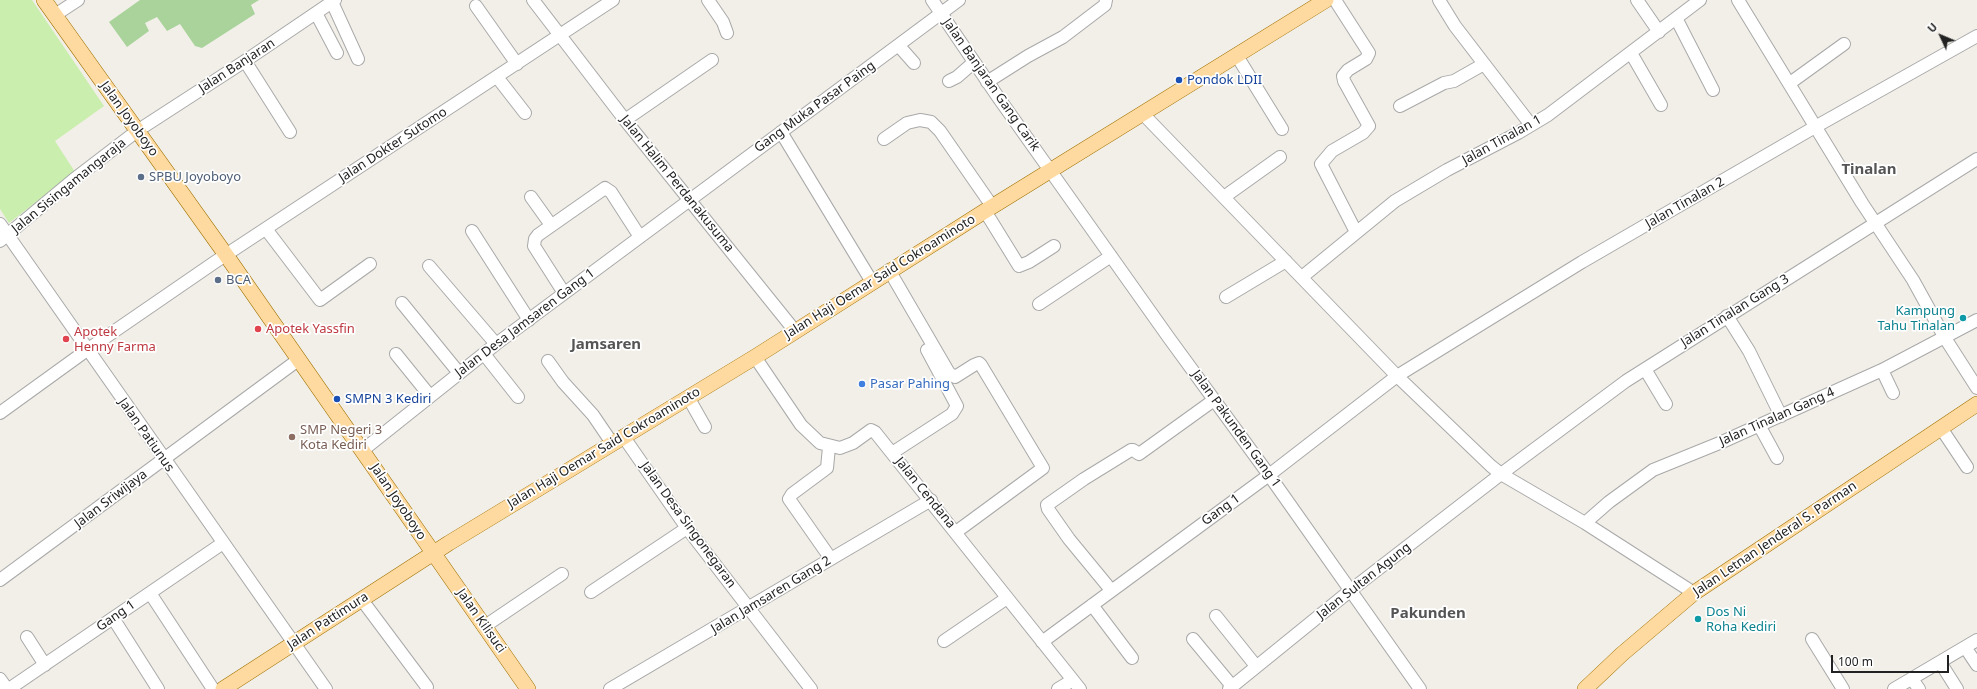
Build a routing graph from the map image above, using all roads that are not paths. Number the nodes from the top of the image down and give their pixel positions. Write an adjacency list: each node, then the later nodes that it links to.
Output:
1 (44, 0): 19 (main road, Jalan Joyoboyo)
2 (78, 0): 19 (street)
3 (533, 0): 23 (street, Jalan Halim Perdanakusuma)
4 (613, 0): 23 (street, Jalan Dokter Sutomo)
5 (708, 0): 22 (street)
6 (932, 0): 18 (street, Jalan Banjaran Gang Carik)
7 (959, 0): 18 (street, Gang Muka Pasar Paing)
8 (1106, 0): 39 (street)
9 (1326, 0): 29 (main road, Jalan Haji Oemar Said Cokroaminoto)
10 (1335, 0): 66 (street)
11 (1439, 0): 36 (street)
12 (1637, 0): 21 (street)
13 (1700, 0): 20 (street, Jalan Tinalan 1)
14 (1738, 0): 40 (street)
15 (334, 1): 17 (street, Jalan Banjaran); 30 (street)
16 (476, 6): 35 (street)
17 (316, 13): 27 (street); 32 (street, Jalan Banjaran)
18 (941, 14): 26 (street, Gang Muka Pasar Paing); 34 (street, Jalan Banjaran Gang Carik)
19 (55, 15): 50 (main road, Jalan Joyoboyo)
20 (1676, 18): 21 (street, Jalan Tinalan 1); 41 (street)
21 (1659, 32): 28 (street, Jalan Tinalan 1)
22 (726, 33)
23 (560, 35): 35 (street, Jalan Dokter Sutomo); 46 (street, Jalan Halim Perdanakusuma)
24 (1977, 36): 48 (street, Jalan Tinalan 2)
25 (1844, 44): 40 (street)
26 (898, 46): 33 (street); 52 (street, Gang Muka Pasar Paing)
27 (337, 53)
28 (1631, 53): 42 (street); 47 (street, Jalan Tinalan 1)
29 (1237, 56): 45 (main road, Jalan Haji Oemar Said Cokroaminoto); 49 (street)
30 (358, 59)
31 (712, 60): 46 (street)
32 (245, 61): 50 (street, Jalan Banjaran); 51 (street)
33 (914, 63)
34 (974, 63): 38 (street); 39 (street, Jalan Banjaran Gang Carik)
35 (517, 64): 37 (street, Jalan Dokter Sutomo)
36 (1484, 64): 43 (street); 47 (street)
37 (497, 77): 44 (street); 64 (street, Jalan Dokter Sutomo)
38 (950, 80)
39 (987, 82): 56 (street, Jalan Banjaran Gang Carik)
40 (1790, 83): 48 (street)
41 (1713, 90)
42 (1661, 105)
43 (1400, 106)
44 (525, 113)
45 (1143, 114): 56 (main road, Jalan Haji Oemar Said Cokroaminoto); 58 (street)
46 (626, 120): 59 (street, Jalan Halim Perdanakusuma)
47 (1531, 126): 66 (street, Jalan Tinalan 1)
48 (1815, 127): 62 (street); 96 (street, Jalan Tinalan 2)
49 (1282, 129)
50 (138, 131): 68 (street, Jalan Sisingamangaraja); 70 (main road, Jalan Joyoboyo)
51 (290, 132)
52 (781, 132): 59 (street, Gang Muka Pasar Paing); 75 (street)
53 (884, 140): 60 (street)
54 (1280, 157): 58 (street)
55 (1977, 159): 62 (street, Jalan Tinalan Gang 3)
56 (1051, 171): 60 (main road, Jalan Haji Oemar Said Cokroaminoto); 71 (street, Jalan Pakunden Gang 1)
57 (531, 197): 63 (street)
58 (1224, 197): 72 (street)
59 (690, 199): 67 (street, Jalan Desa Jamsaren Gang 1); 84 (street, Jalan Halim Perdanakusuma)
60 (989, 208): 69 (street); 75 (main road, Jalan Haji Oemar Said Cokroaminoto)
61 (0, 224): 68 (street, Jalan Patiunus)
62 (1876, 224): 81 (street, Jalan Tinalan Gang 3); 85 (street)
63 (551, 225): 67 (street); 77 (street)
64 (266, 229): 70 (street, Jalan Dokter Sutomo); 73 (street)
65 (472, 231): 82 (street)
66 (1356, 232): 76 (street, Jalan Tinalan 1)
67 (640, 237): 77 (street, Jalan Desa Jamsaren Gang 1)
68 (4, 238): 87 (street, Jalan Patiunus)
69 (1054, 246)
70 (226, 255): 87 (street, Jalan Dokter Sutomo); 91 (main road, Jalan Joyoboyo)
71 (1110, 256): 80 (street); 102 (street, Jalan Pakunden Gang 1)
72 (1286, 261): 76 (street); 78 (street)
73 (370, 264)
74 (429, 266): 86 (street)
75 (882, 275): 84 (main road, Jalan Haji Oemar Said Cokroaminoto); 113 (street); 122 (street)
76 (1302, 277): 96 (street)
77 (564, 293): 82 (street, Jalan Desa Jamsaren Gang 1)
78 (1226, 298)
79 (402, 303): 95 (street)
80 (1038, 304)
81 (1727, 316): 93 (street, Jalan Tinalan Gang 3); 106 (street)
82 (529, 320): 86 (street, Jalan Desa Jamsaren Gang 1)
83 (1977, 320): 85 (street, Jalan Tinalan Gang 4)
84 (796, 331): 90 (main road, Jalan Haji Oemar Said Cokroaminoto)
85 (1945, 338): 94 (street, Jalan Tinalan Gang 4); 97 (street)
86 (496, 344): 89 (street, Jalan Desa Jamsaren Gang 1)
87 (87, 350): 105 (street, Jalan Dokter Sutomo); 115 (street, Jalan Patiunus)
88 (396, 354): 99 (street)
89 (484, 354): 95 (street, Jalan Desa Jamsaren Gang 1); 100 (street)
90 (755, 356): 101 (main road, Jalan Haji Oemar Said Cokroaminoto); 111 (street)
91 (298, 360): 112 (main road, Jalan Joyoboyo); 115 (street, Jalan Sriwijaya)
92 (548, 360): 110 (street, Jalan Desa Singonegaran)
93 (1645, 369): 103 (street); 117 (street, Jalan Tinalan Gang 3)
94 (1882, 370): 98 (street); 106 (street, Jalan Tinalan Gang 4)
95 (459, 373): 99 (street, Jalan Desa Jamsaren Gang 1)
96 (1396, 376): 117 (street); 118 (street, Gang 1)
97 (1977, 388)
98 (1893, 394)
99 (430, 396): 112 (street, Jalan Desa Jamsaren Gang 1)
100 (518, 397)
101 (688, 398): 108 (street); 110 (main road, Jalan Haji Oemar Said Cokroaminoto)
102 (1214, 400): 118 (street, Jalan Pakunden Gang 1); 128 (street)
103 (1666, 404)
104 (1977, 404): 109 (main road, Jalan Letnan Jenderal S. Parman)
105 (0, 413)
106 (1781, 416): 107 (street, Jalan Tinalan Gang 4)
107 (1759, 426): 114 (street); 120 (street, Jalan Tinalan Gang 4)
108 (705, 427)
109 (1941, 428): 116 (street); 132 (main road, Jalan Letnan Jenderal S. Parman)
110 (618, 440): 121 (street, Jalan Desa Singonegaran); 124 (main road, Jalan Haji Oemar Said Cokroaminoto)
111 (829, 447): 113 (street, Jalan Cendana); 125 (street)
112 (363, 450): 124 (main road, Jalan Joyoboyo)
113 (892, 453): 119 (street, Jalan Cendana)
114 (1777, 458)
115 (164, 459): 123 (street, Jalan Patiunus); 127 (street, Jalan Sriwijaya)
116 (1967, 467)
117 (1501, 474): 120 (street); 129 (street, Jalan Sultan Agung)
118 (1269, 475): 128 (street, Gang 1); 129 (street, Jalan Pakunden Gang 1)
119 (931, 500): 122 (street, Jalan Cendana); 125 (street, Jalan Jamsaren Gang 2)
120 (1585, 523): 132 (street)
121 (687, 528): 130 (street); 136 (street, Jalan Desa Singonegaran)
122 (956, 532): 133 (street, Jalan Cendana)
123 (223, 542): 131 (street, Gang 1); 146 (street, Jalan Patiunus)
124 (433, 553): 134 (main road, Jalan Pattimura); 139 (main road, Jalan Kilisuci)
125 (832, 559): 136 (street, Jalan Jamsaren Gang 2)
126 (562, 574): 139 (street)
127 (0, 580)
128 (1111, 590): 135 (street, Gang 1)
129 (1351, 590): 152 (street, Jalan Sultan Agung); 168 (street, Jalan Pakunden Gang 1)
130 (592, 592)
131 (150, 593): 138 (street, Gang 1); 161 (street)
132 (1694, 594): 169 (main road, Jalan Letnan Jenderal S. Parman)
133 (1007, 598): 144 (street); 145 (street, Jalan Cendana)
134 (362, 600): 146 (main road, Jalan Pattimura); 157 (street)
135 (1092, 605): 145 (street, Gang 1); 148 (street)
136 (749, 608): 165 (street, Jalan Jamsaren Gang 2); 166 (street, Jalan Desa Singonegaran)
137 (1216, 616): 152 (street)
138 (113, 618): 150 (street, Gang 1); 160 (street)
139 (485, 626): 164 (main road, Jalan Kilisuci)
140 (27, 637): 150 (street)
141 (1193, 639): 158 (street)
142 (1812, 639): 170 (street)
143 (1977, 640): 147 (street)
144 (944, 641)
145 (1042, 642): 155 (street, Jalan Cendana)
146 (295, 643): 162 (main road, Jalan Pattimura); 163 (street, Jalan Patiunus)
147 (1965, 647): 149 (street); 151 (street)
148 (1132, 658)
149 (1940, 662): 154 (street); 173 (street)
150 (45, 665): 156 (street, Gang 1)
151 (1977, 665)
152 (1256, 666): 158 (street, Jalan Sultan Agung)
153 (0, 679): 159 (street)
154 (1912, 679): 171 (street); 172 (street)
155 (1076, 684): 167 (street)
156 (23, 685): 159 (street, Gang 1)
157 (427, 687)
158 (1230, 688)
159 (8, 689)
160 (158, 689)
161 (213, 689)
162 (223, 689)
163 (326, 689)
164 (528, 689)
165 (610, 689)
166 (812, 689)
167 (1058, 689)
168 (1420, 689)
169 (1585, 689)
170 (1843, 689)
171 (1894, 689)
172 (1919, 689)
173 (1956, 689)

